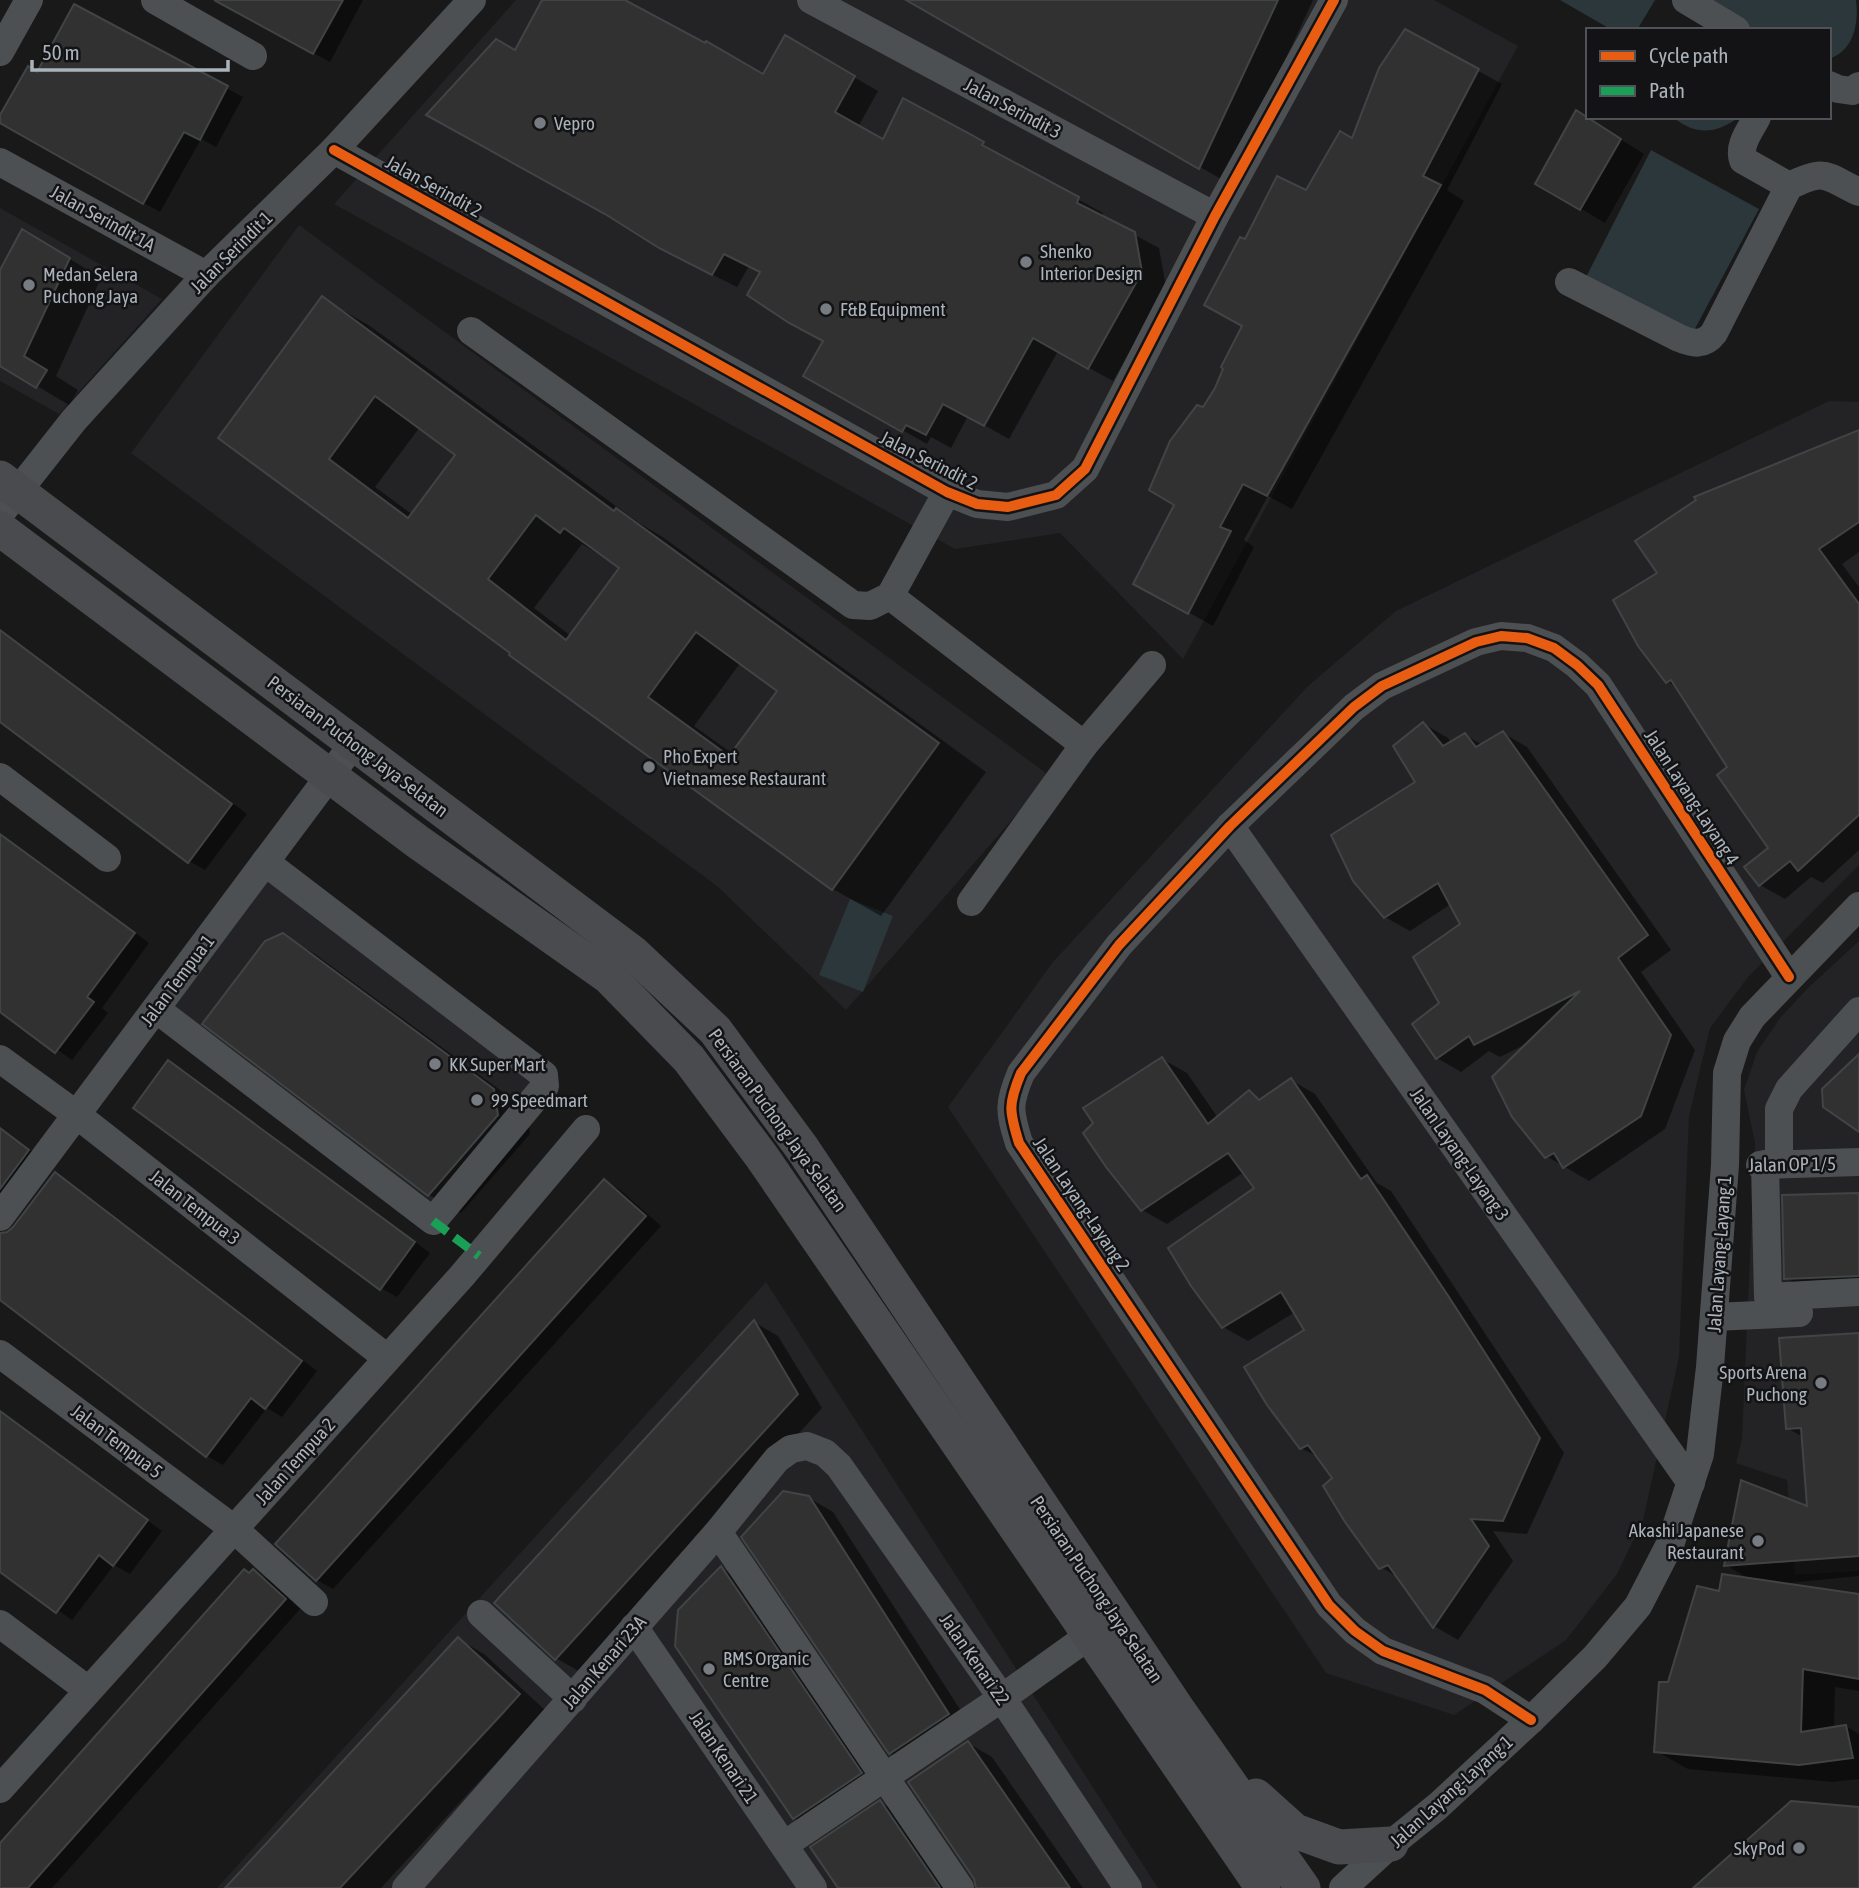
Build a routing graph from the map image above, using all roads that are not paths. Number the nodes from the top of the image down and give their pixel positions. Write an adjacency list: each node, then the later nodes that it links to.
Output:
1 (29, 0): 8 (street)
2 (155, 0): 9 (street)
3 (472, 0): 13 (street, Jalan Serindit 1)
4 (811, 0): 17 (street, Jalan Serindit 3)
5 (1334, 0): 17 (street, Jalan Serindit 2)
6 (1686, 0): 7 (street)
7 (1732, 28)
8 (0, 52)
9 (253, 55)
10 (1831, 86): 11 (street)
11 (1859, 86)
12 (1756, 119): 15 (street)
13 (334, 150): 18 (street, Jalan Serindit 1); 21 (street, Jalan Serindit 2)
14 (0, 162): 18 (street, Jalan Serindit 1A)
15 (1789, 186): 16 (street); 19 (street)
16 (1859, 192)
17 (1215, 216): 21 (street, Jalan Serindit 2)
18 (206, 275): 22 (street, Jalan Serindit 1)
19 (1569, 282)
20 (471, 331): 24 (street)
21 (947, 492): 24 (street)
22 (6, 494): 27 (main road, Persiaran Puchong Jaya Selatan)
23 (0, 530): 29 (main road, Persiaran Puchong Jaya Selatan)
24 (890, 596): 28 (street)
25 (1554, 648): 31 (street, Jalan Layang-Layang 2); 36 (street, Jalan Layang-Layang 4)
26 (1152, 665): 28 (street)
27 (354, 743): 29 (street, Jalan Tempua 1); 63 (main road, Persiaran Puchong Jaya Selatan)
28 (1084, 745): 34 (street)
29 (329, 776): 33 (street, Jalan Tempua 1); 59 (main road, Persiaran Puchong Jaya Selatan)
30 (0, 777): 32 (street)
31 (1230, 826): 52 (street, Jalan Layang-Layang 3); 64 (street, Jalan Layang-Layang 2)
32 (107, 858)
33 (265, 862): 37 (street, Jalan Tempua 1); 37 (street)
34 (971, 902)
35 (1859, 906): 36 (street, Jalan Layang-Layang 1)
36 (1789, 977): 44 (street, Jalan Layang-Layang 1)
37 (156, 1009): 40 (street, Jalan Tempua 1)
38 (1853, 1024): 43 (street)
39 (0, 1059): 40 (street, Jalan Tempua 3)
40 (77, 1115): 45 (street, Jalan Tempua 1); 50 (street, Jalan Tempua 3)
41 (586, 1129): 50 (street, Jalan Tempua 2)
42 (1859, 1162): 43 (street, Jalan OP 1/5)
43 (1772, 1164): 44 (street, Jalan OP 1/5); 46 (street)
44 (1725, 1165): 48 (street, Jalan Layang-Layang 1)
45 (0, 1217)
46 (1859, 1292)
47 (1859, 1310): 48 (street)
48 (1714, 1317): 52 (street, Jalan Layang-Layang 1)
49 (0, 1354): 53 (street, Jalan Tempua 5)
50 (387, 1358): 53 (street, Jalan Tempua 2)
51 (807, 1446): 54 (street, Jalan Kenari 23A); 61 (street, Jalan Kenari 22)
52 (1691, 1483): 64 (street, Jalan Layang-Layang 1)
53 (234, 1529): 55 (street, Jalan Tempua 5); 60 (street, Jalan Tempua 2)
54 (718, 1532): 58 (street, Jalan Kenari 23A); 65 (street)
55 (314, 1601)
56 (481, 1614): 62 (street)
57 (0, 1624): 60 (street)
58 (634, 1627): 62 (street, Jalan Kenari 23A); 68 (street, Jalan Kenari 21)
59 (1090, 1635): 61 (street); 69 (main road, Persiaran Puchong Jaya Selatan)
60 (88, 1690): 66 (street, Jalan Tempua 2)
61 (1002, 1698): 65 (street); 73 (street, Jalan Kenari 22)
62 (573, 1699): 71 (street, Jalan Kenari 23A)
63 (1176, 1707): 67 (main road); 74 (main road, Persiaran Puchong Jaya Selatan)
64 (1531, 1720): 67 (street, Jalan Layang-Layang 1)
65 (885, 1776): 68 (street); 72 (street)
66 (0, 1789)
67 (1391, 1844): 75 (street, Jalan Layang-Layang 1)
68 (784, 1845): 70 (street, Jalan Kenari 21)
69 (1253, 1881)
70 (811, 1887)
71 (406, 1888)
72 (960, 1888)
73 (1128, 1888)
74 (1303, 1888)
75 (1343, 1888)

